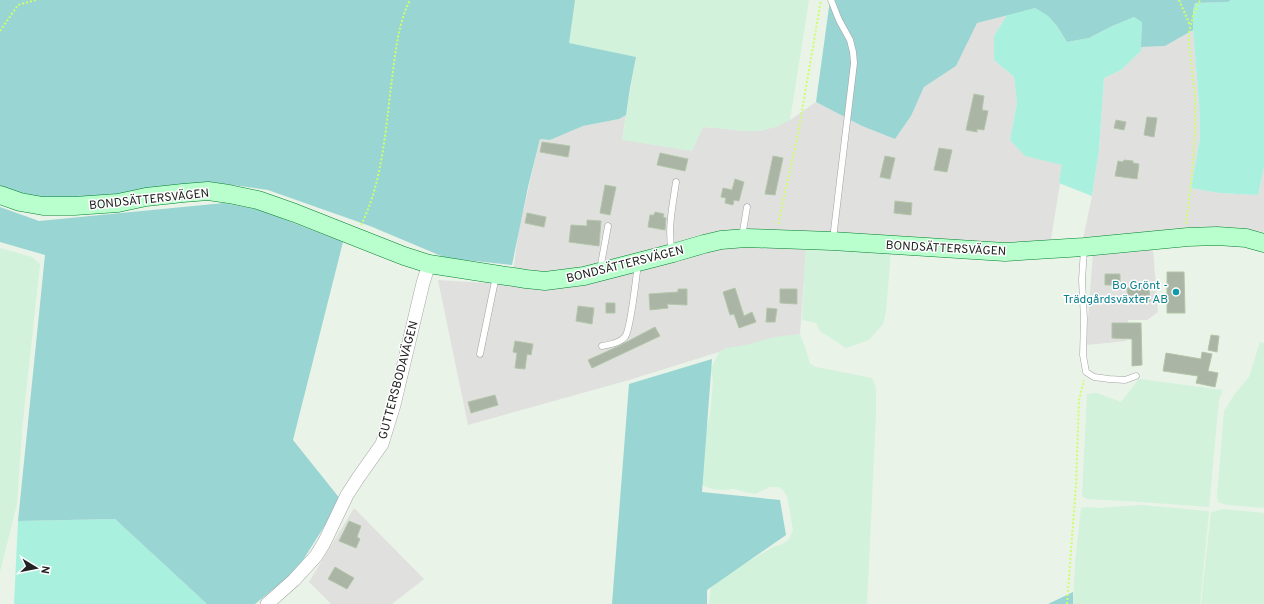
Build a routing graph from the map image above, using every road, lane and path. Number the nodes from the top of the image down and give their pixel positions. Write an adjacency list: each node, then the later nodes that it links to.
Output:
1 (36, 0): 8 (path)
2 (409, 0): 13 (path)
3 (821, 0): 16 (path)
4 (831, 0): 17 (lane)
5 (1179, 0): 7 (path)
6 (1202, 0): 7 (path)
7 (1191, 26): 15 (path)
8 (0, 31)
9 (676, 182): 20 (lane)
10 (0, 195): 13 (street, BONDSÄTTERSVÄGEN)
11 (747, 207): 14 (lane)
12 (608, 226): 23 (lane)
13 (356, 237): 22 (street, BONDSÄTTERSVÄGEN)
14 (741, 238): 16 (street, BONDSÄTTERSVÄGEN); 20 (street, BONDSÄTTERSVÄGEN)
15 (1183, 238): 18 (street, BONDSÄTTERSVÄGEN); 19 (street, BONDSÄTTERSVÄGEN)
16 (774, 239): 17 (street, BONDSÄTTERSVÄGEN)
17 (832, 241): 19 (street, BONDSÄTTERSVÄGEN)
18 (1264, 243)
19 (1084, 247): 27 (lane)
20 (673, 253): 21 (street, BONDSÄTTERSVÄGEN)
21 (638, 262): 23 (street, BONDSÄTTERSVÄGEN); 25 (lane)
22 (429, 264): 24 (street, BONDSÄTTERSVÄGEN); 29 (street, GUTTERSBODAVÄGEN)
23 (600, 272): 24 (street, BONDSÄTTERSVÄGEN)
24 (497, 274): 26 (lane)
25 (602, 346)
26 (480, 354)
27 (1086, 372): 28 (lane); 30 (path)
28 (1136, 376)
29 (267, 604)
30 (1067, 604)

